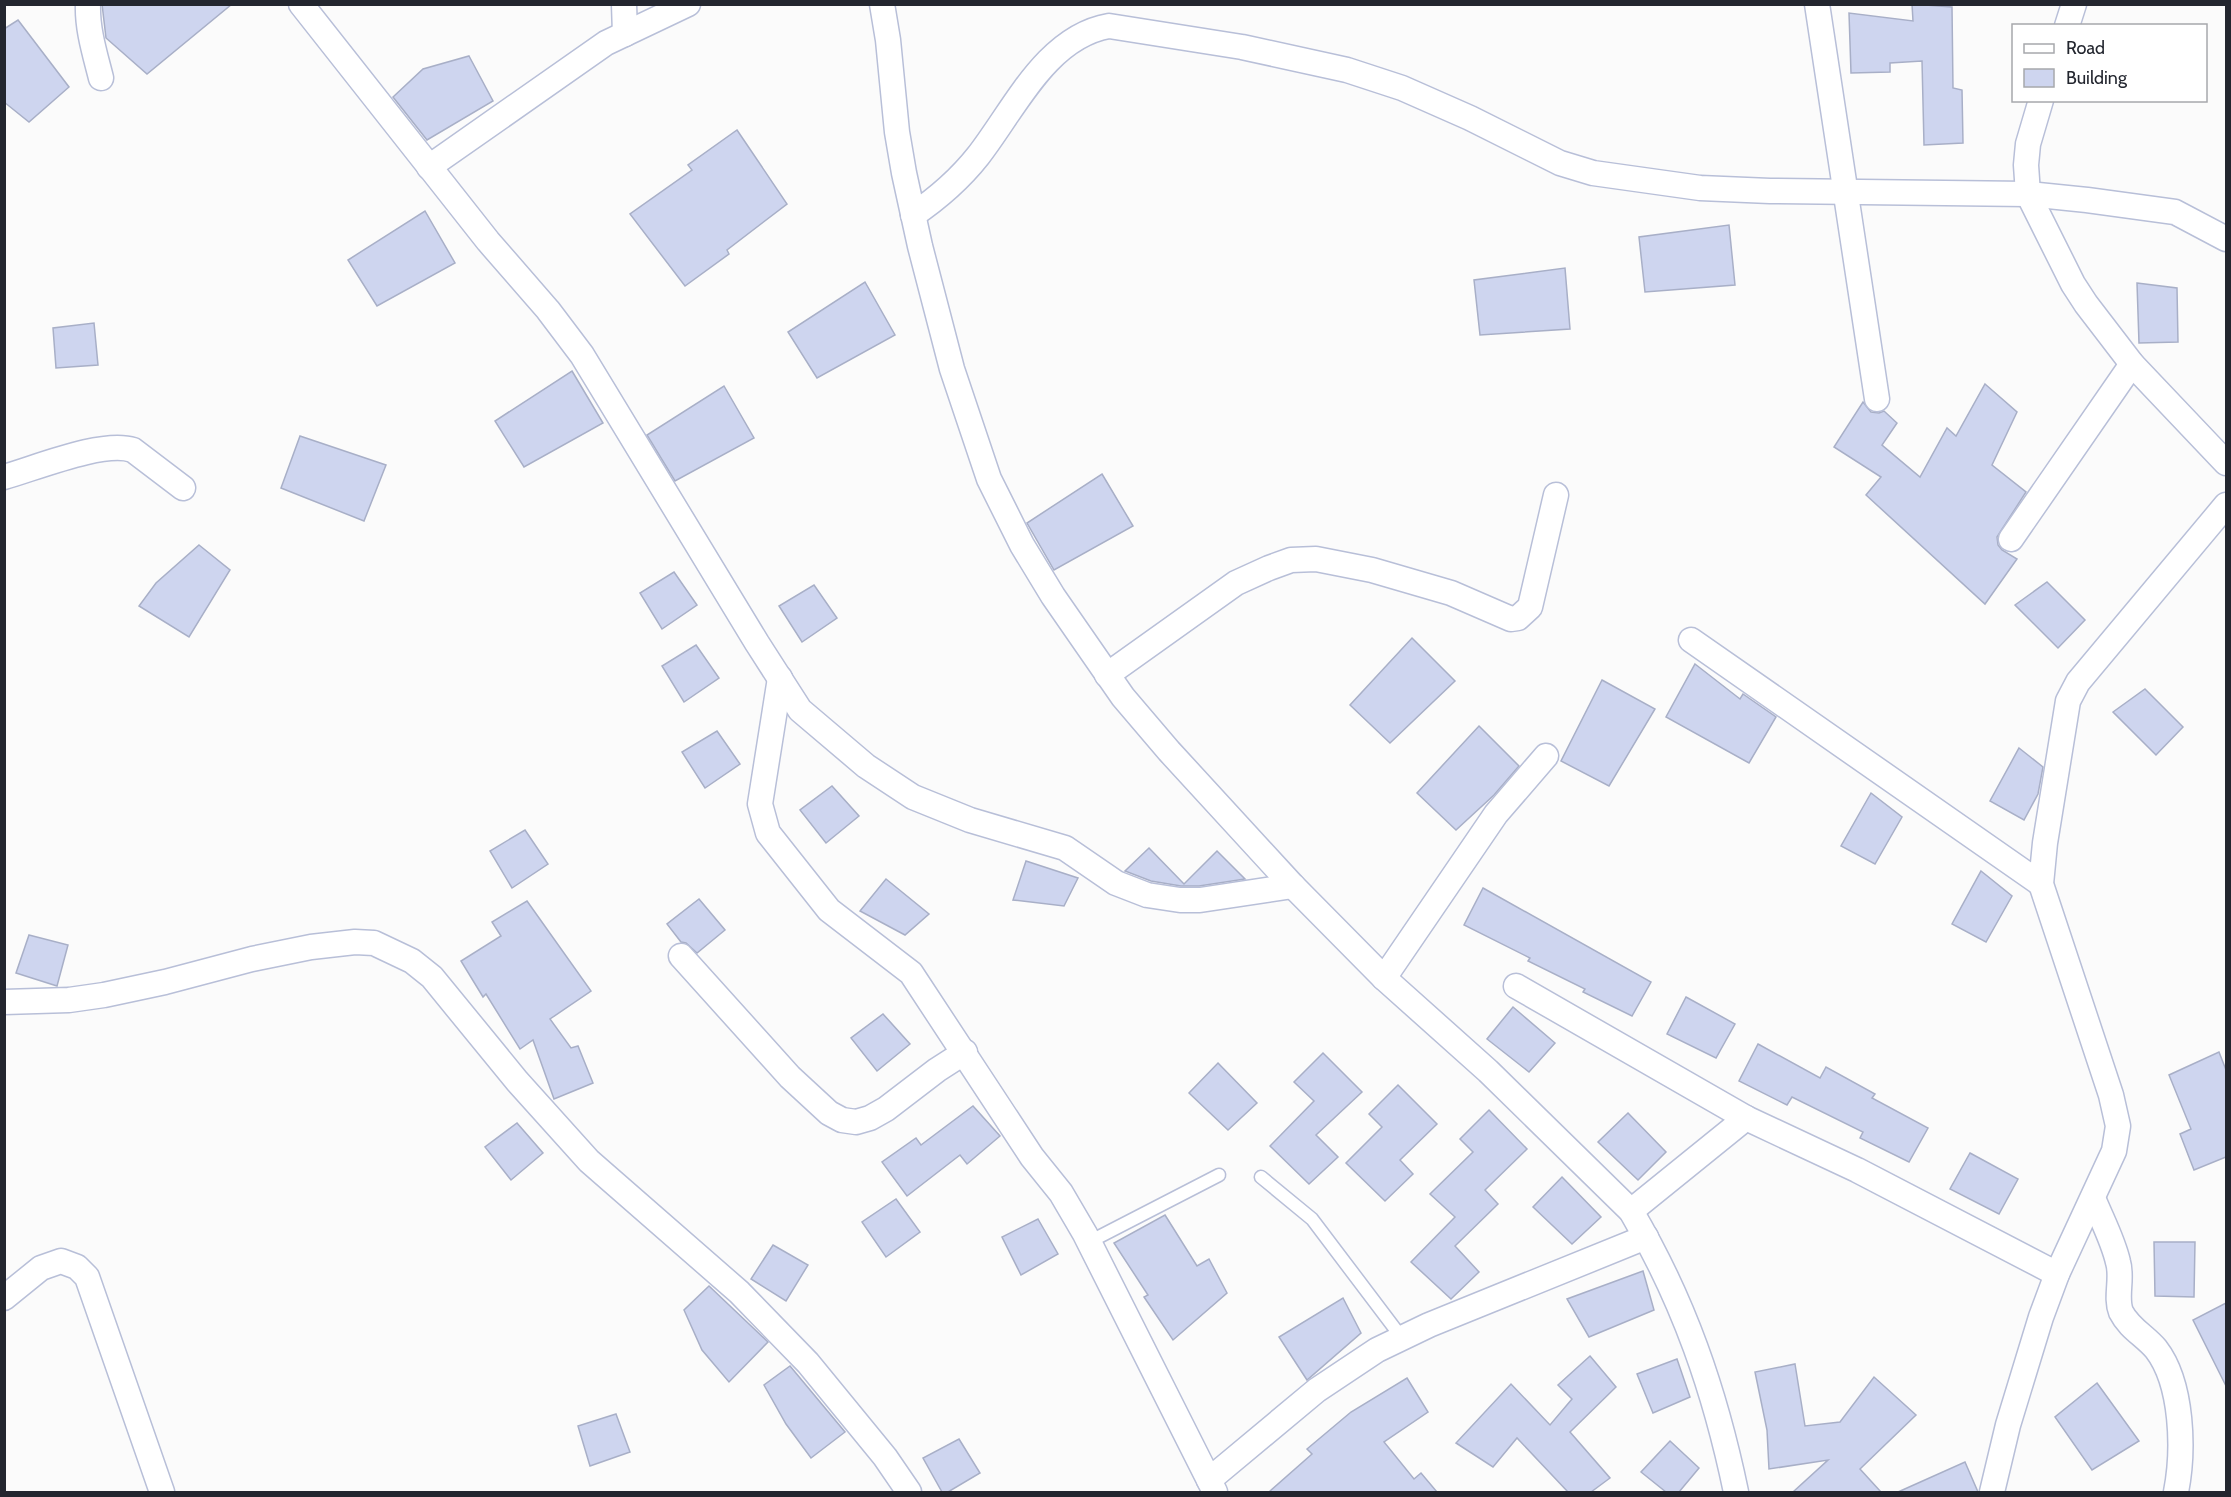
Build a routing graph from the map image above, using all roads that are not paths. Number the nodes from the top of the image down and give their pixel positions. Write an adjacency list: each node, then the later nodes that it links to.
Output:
1 (88, 4): 10 (street)
2 (301, 4): 12 (street)
3 (624, 4): 9 (street)
4 (688, 4): 9 (street)
5 (882, 4): 15 (street)
6 (1818, 4): 13 (street)
7 (2074, 4): 8 (street)
8 (2068, 24)
9 (625, 34): 12 (street)
10 (101, 78)
11 (2040, 102): 14 (street)
12 (429, 167): 27 (street)
13 (1845, 192): 14 (street); 15 (street); 18 (street)
14 (2028, 194): 16 (street); 17 (street)
15 (914, 215): 26 (street)
16 (2226, 239)
17 (2132, 364): 19 (street); 24 (street)
18 (1877, 399)
19 (2226, 463)
20 (4, 477): 21 (street)
21 (183, 488)
22 (1557, 495): 26 (street)
23 (2226, 505): 29 (street)
24 (2011, 539)
25 (1691, 640): 29 (street)
26 (1107, 675): 30 (street)
27 (780, 678): 30 (street); 35 (street)
28 (1546, 756): 32 (street)
29 (2041, 884): 39 (street)
30 (1293, 886): 32 (street)
31 (681, 956): 35 (street)
32 (1384, 978): 40 (street)
33 (1516, 986): 36 (street)
34 (4, 1002): 48 (street)
35 (964, 1052): 42 (street)
36 (1746, 1118): 40 (street); 43 (street)
37 (1219, 1175): 42 (lane)
38 (1261, 1178): 45 (lane)
39 (2093, 1197): 43 (street); 51 (street)
40 (1632, 1211): 41 (street)
41 (1646, 1237): 45 (street); 49 (street)
42 (1089, 1242): 46 (street)
43 (2057, 1274): 50 (street)
44 (4, 1298): 47 (street)
45 (1402, 1338): 46 (street)
46 (1212, 1486)
47 (162, 1492)
48 (909, 1492)
49 (1736, 1492)
50 (1992, 1492)
51 (2176, 1492)

